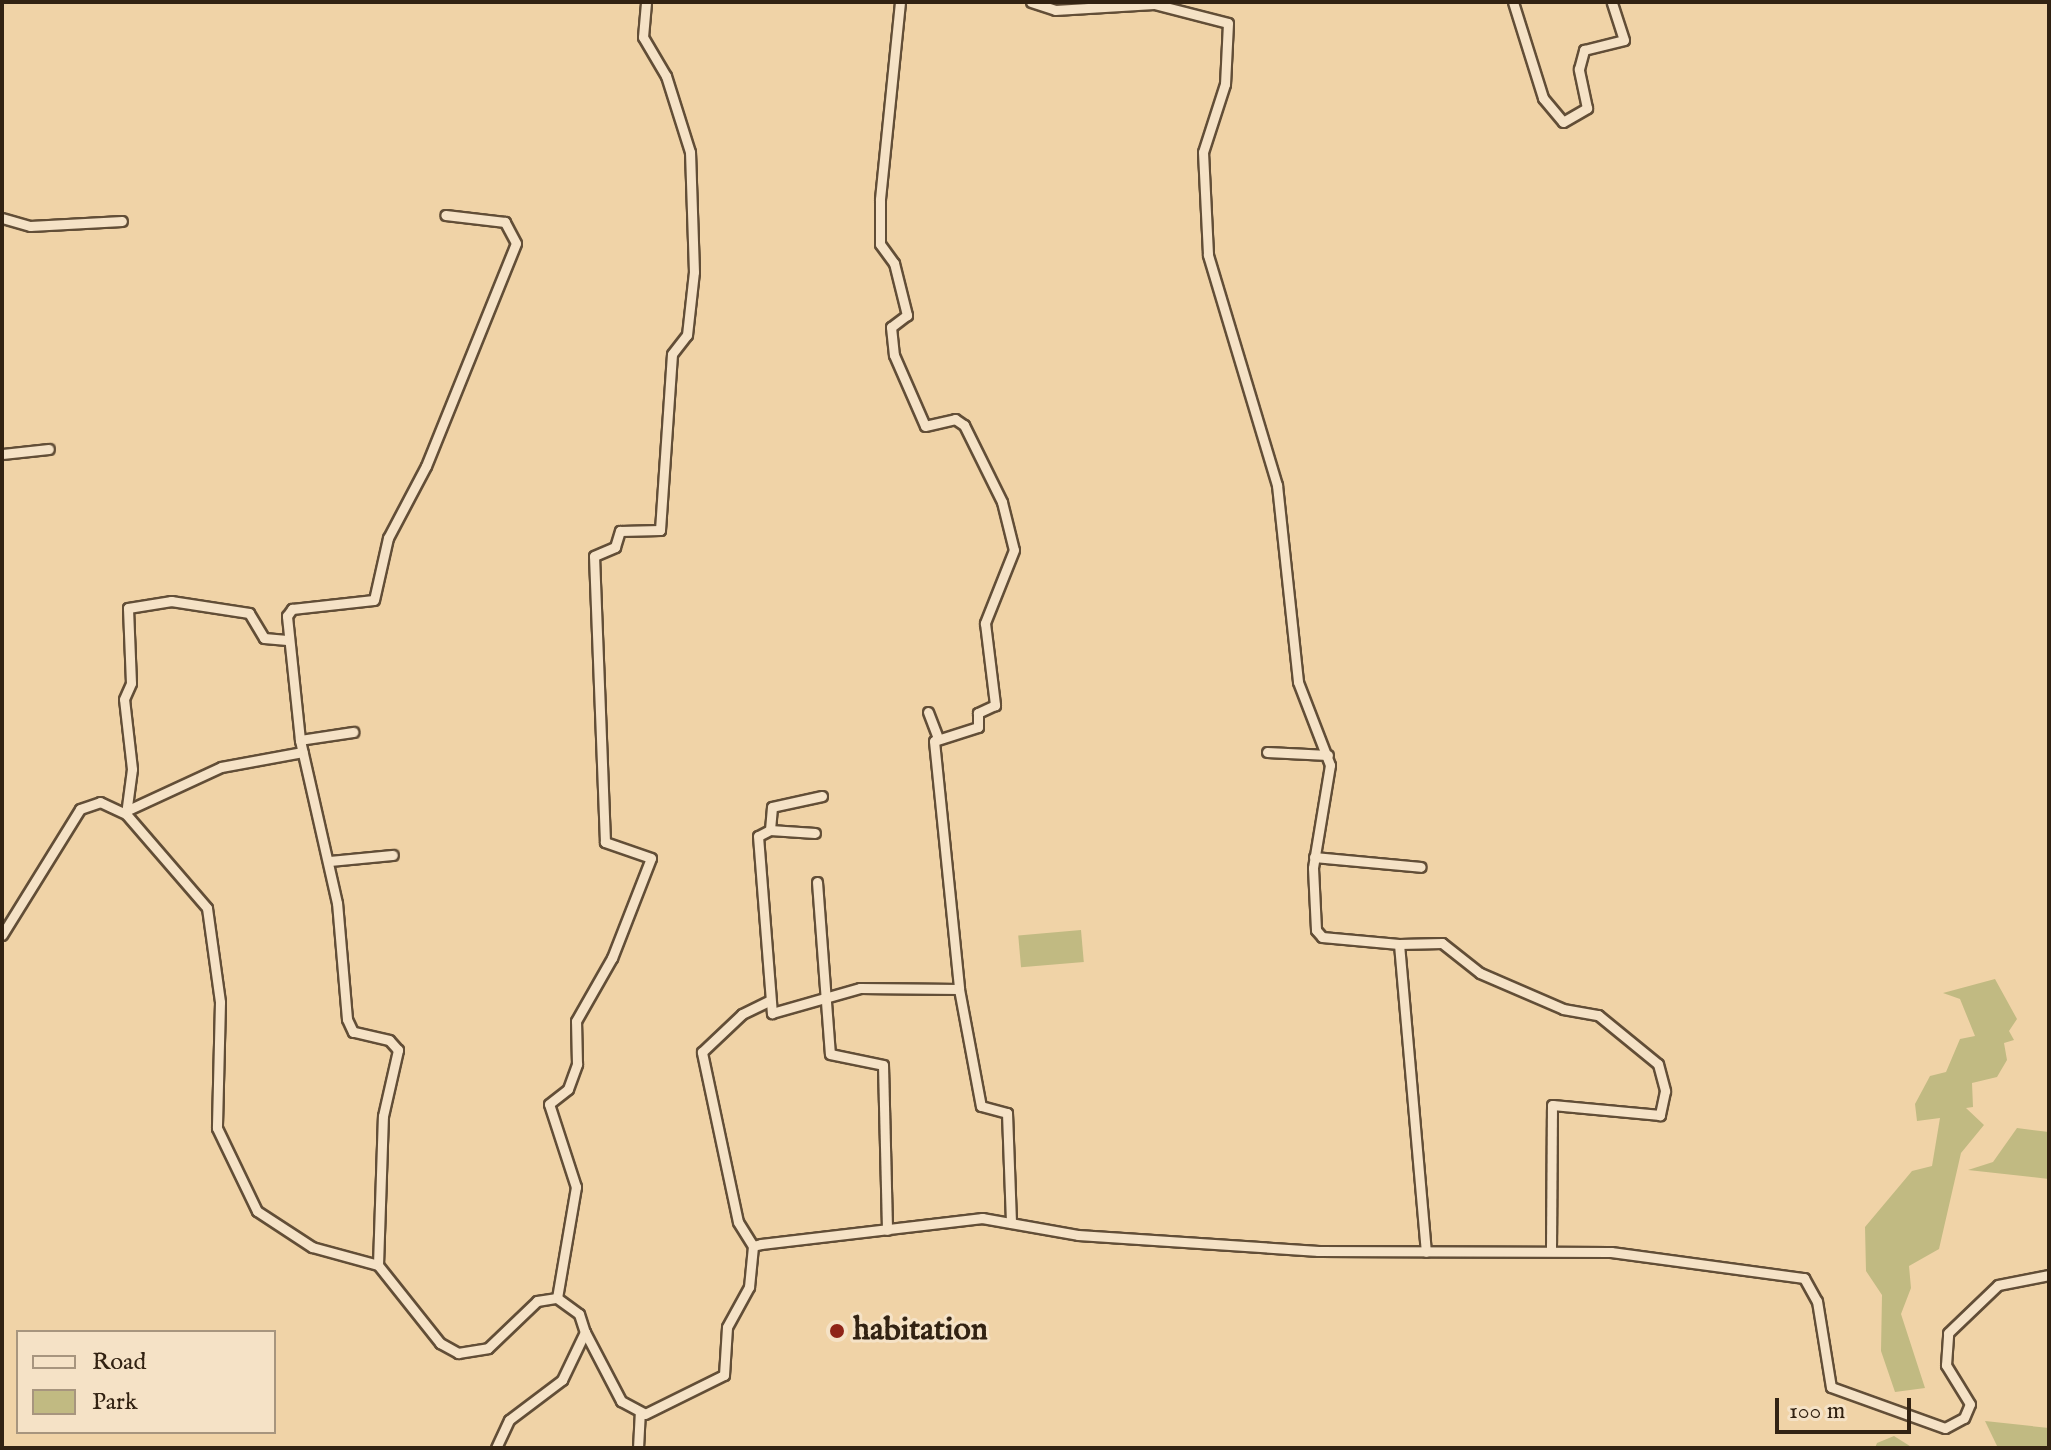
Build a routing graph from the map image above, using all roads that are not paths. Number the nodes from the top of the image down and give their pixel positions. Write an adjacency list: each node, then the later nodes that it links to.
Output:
1 (646, 2): 42 (street)
2 (900, 2): 16 (street)
3 (1031, 2): 7 (street)
4 (1513, 2): 5 (street)
5 (1612, 2)
6 (1156, 3): 7 (street); 20 (street)
7 (1115, 4)
8 (445, 215): 13 (street)
9 (2, 218): 10 (street)
10 (122, 221)
11 (49, 449): 12 (street)
12 (2, 454)
13 (287, 640): 17 (street); 22 (street)
14 (928, 712): 16 (street)
15 (353, 732): 17 (street)
16 (937, 735): 32 (street)
17 (300, 740): 18 (street)
18 (303, 752): 22 (street); 27 (street)
19 (1267, 752): 20 (street)
20 (1328, 755): 26 (street)
21 (822, 796): 23 (street)
22 (127, 812): 30 (street); 40 (street)
23 (770, 830): 24 (street); 34 (street)
24 (815, 833)
25 (393, 855): 27 (street)
26 (1314, 857): 28 (street); 31 (street)
27 (329, 861): 40 (street)
28 (1421, 867)
29 (817, 882): 33 (street)
30 (2, 935)
31 (1399, 944): 38 (street); 39 (street)
32 (959, 989): 33 (street); 35 (street)
33 (821, 999): 34 (street); 36 (street)
34 (769, 1001): 37 (street)
35 (1011, 1223): 36 (street); 39 (street)
36 (887, 1230): 37 (street)
37 (753, 1246): 44 (street)
38 (1551, 1249): 39 (street); 41 (street)
39 (1426, 1252)
40 (378, 1265): 42 (street)
41 (2049, 1275)
42 (557, 1298): 43 (street)
43 (585, 1332): 44 (street); 45 (street)
44 (640, 1414): 46 (street)
45 (496, 1448)
46 (638, 1448)

